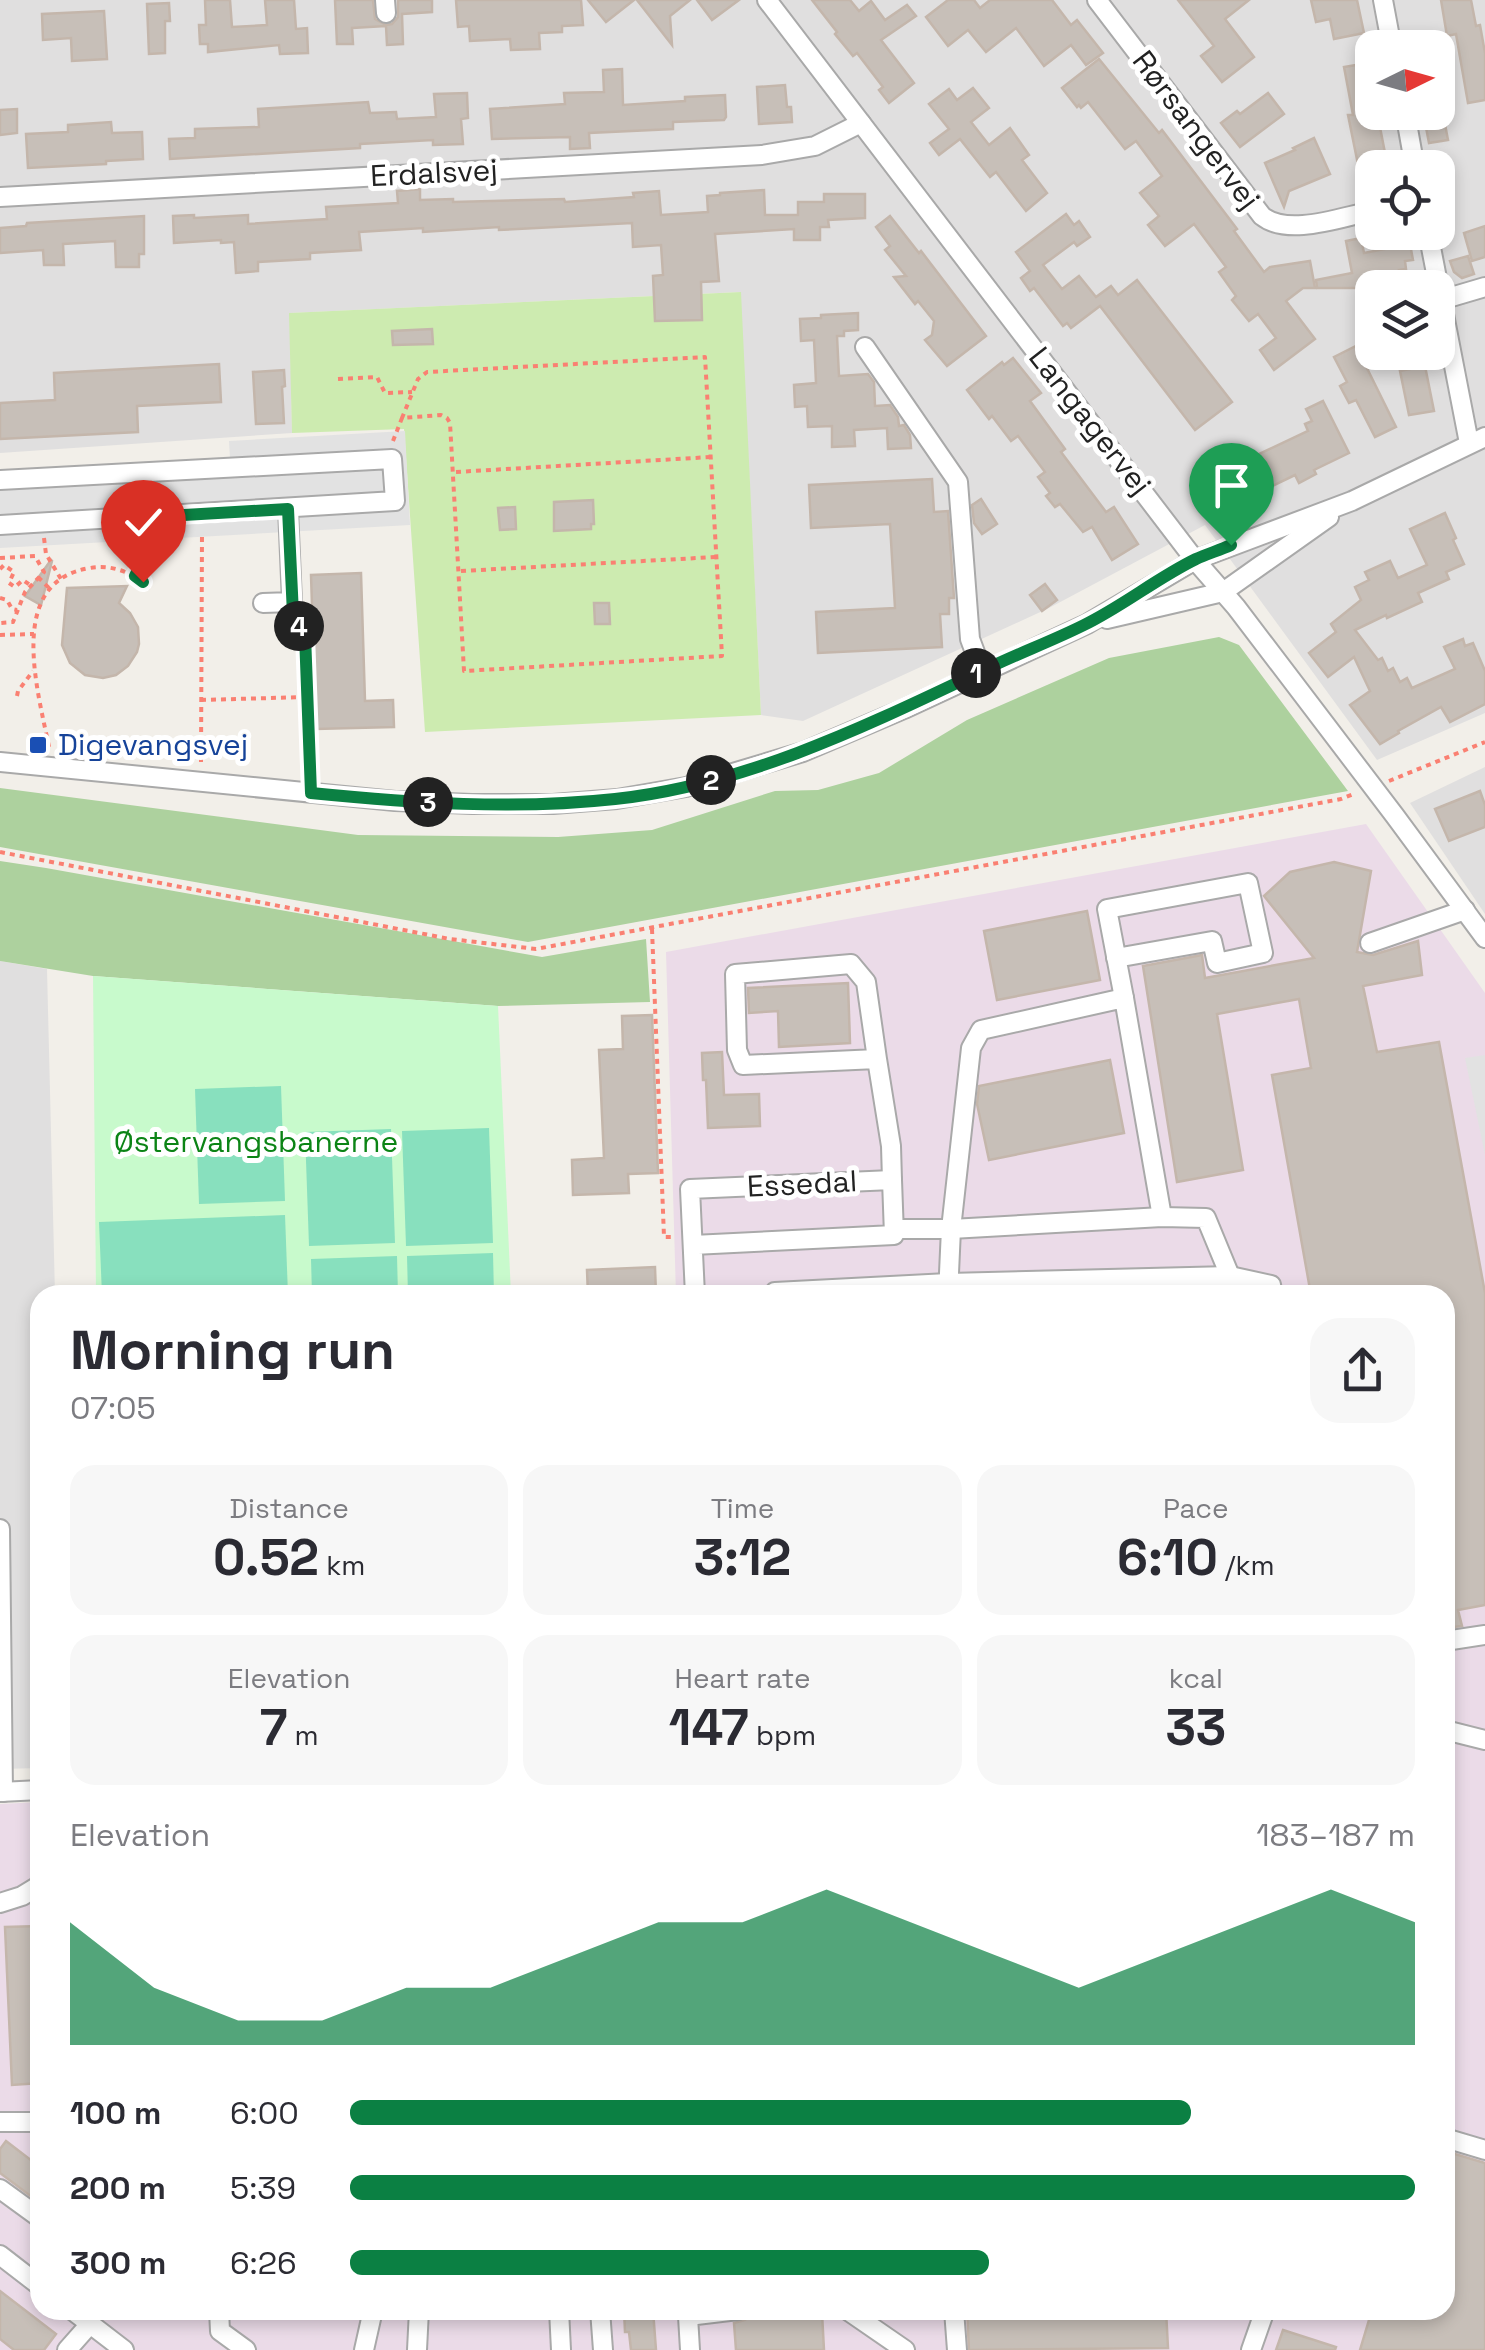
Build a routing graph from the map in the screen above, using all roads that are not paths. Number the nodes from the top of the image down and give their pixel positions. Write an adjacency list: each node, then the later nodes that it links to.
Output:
1 (766, 0): 5 (street, Langagervej)
2 (1097, 0): 7 (street, Rørsangervej)
3 (1384, 0): 4 (street)
4 (1389, 30)
5 (861, 123): 6 (street, Erdalsvej); 17 (street, Langagervej)
6 (0, 197)
7 (1355, 213)
8 (1485, 286): 9 (street)
9 (1455, 296)
10 (865, 347): 21 (street)
11 (1455, 354): 12 (street)
12 (1477, 440): 14 (street)
13 (0, 480): 15 (street)
14 (1352, 501): 17 (street); 18 (street)
15 (288, 509): 16 (street); 19 (street)
16 (0, 525)
17 (1195, 560): 18 (street, Langagervej); 20 (street)
18 (1223, 592): 20 (street); 23 (street, Langagervej)
19 (264, 604)
20 (1087, 624): 21 (street)
21 (982, 671): 22 (street)
22 (0, 762)
23 (1464, 910): 24 (street, Langagervej); 25 (street)
24 (1485, 938)
25 (1370, 942)
26 (1116, 958): 26 (street); 27 (street)
27 (1124, 998): 30 (street); 32 (street)
28 (878, 1059): 28 (street); 29 (street)
29 (892, 1180): 31 (street, Essedal); 33 (street, Essedal)
30 (1162, 1217): 32 (street); 34 (street)
31 (894, 1228): 32 (street); 33 (street, Essedal)
32 (952, 1229): 36 (street)
33 (692, 1240): 35 (street, Essedal)
34 (1230, 1276): 37 (street); 38 (street)
35 (694, 1285)
36 (948, 1285)
37 (1035, 1285)
38 (1271, 1285)
39 (0, 1529): 45 (street)
40 (1485, 1635): 41 (street)
41 (1455, 1640)
42 (1455, 1732): 43 (street)
43 (1485, 1740)
44 (30, 1791): 45 (street)
45 (2, 1792)
46 (30, 1891): 47 (street)
47 (0, 1902)
48 (0, 2122): 49 (street)
49 (30, 2122)
50 (1455, 2141): 51 (street)
51 (1485, 2150)
52 (0, 2188): 53 (street)
53 (30, 2210)
54 (0, 2255): 55 (street)
55 (30, 2278)
56 (85, 2320): 66 (street)
57 (219, 2320): 69 (street)
58 (371, 2320): 70 (street)
59 (418, 2320): 71 (street)
60 (560, 2320): 72 (street)
61 (601, 2320): 73 (street)
62 (688, 2320): 74 (street)
63 (862, 2320): 75 (street)
64 (955, 2320): 76 (street)
65 (1262, 2320): 77 (street)
66 (90, 2324): 67 (street); 68 (street)
67 (67, 2350)
68 (124, 2350)
69 (246, 2350)
70 (364, 2350)
71 (417, 2350)
72 (561, 2350)
73 (603, 2350)
74 (690, 2350)
75 (905, 2350)
76 (957, 2350)
77 (1252, 2350)

